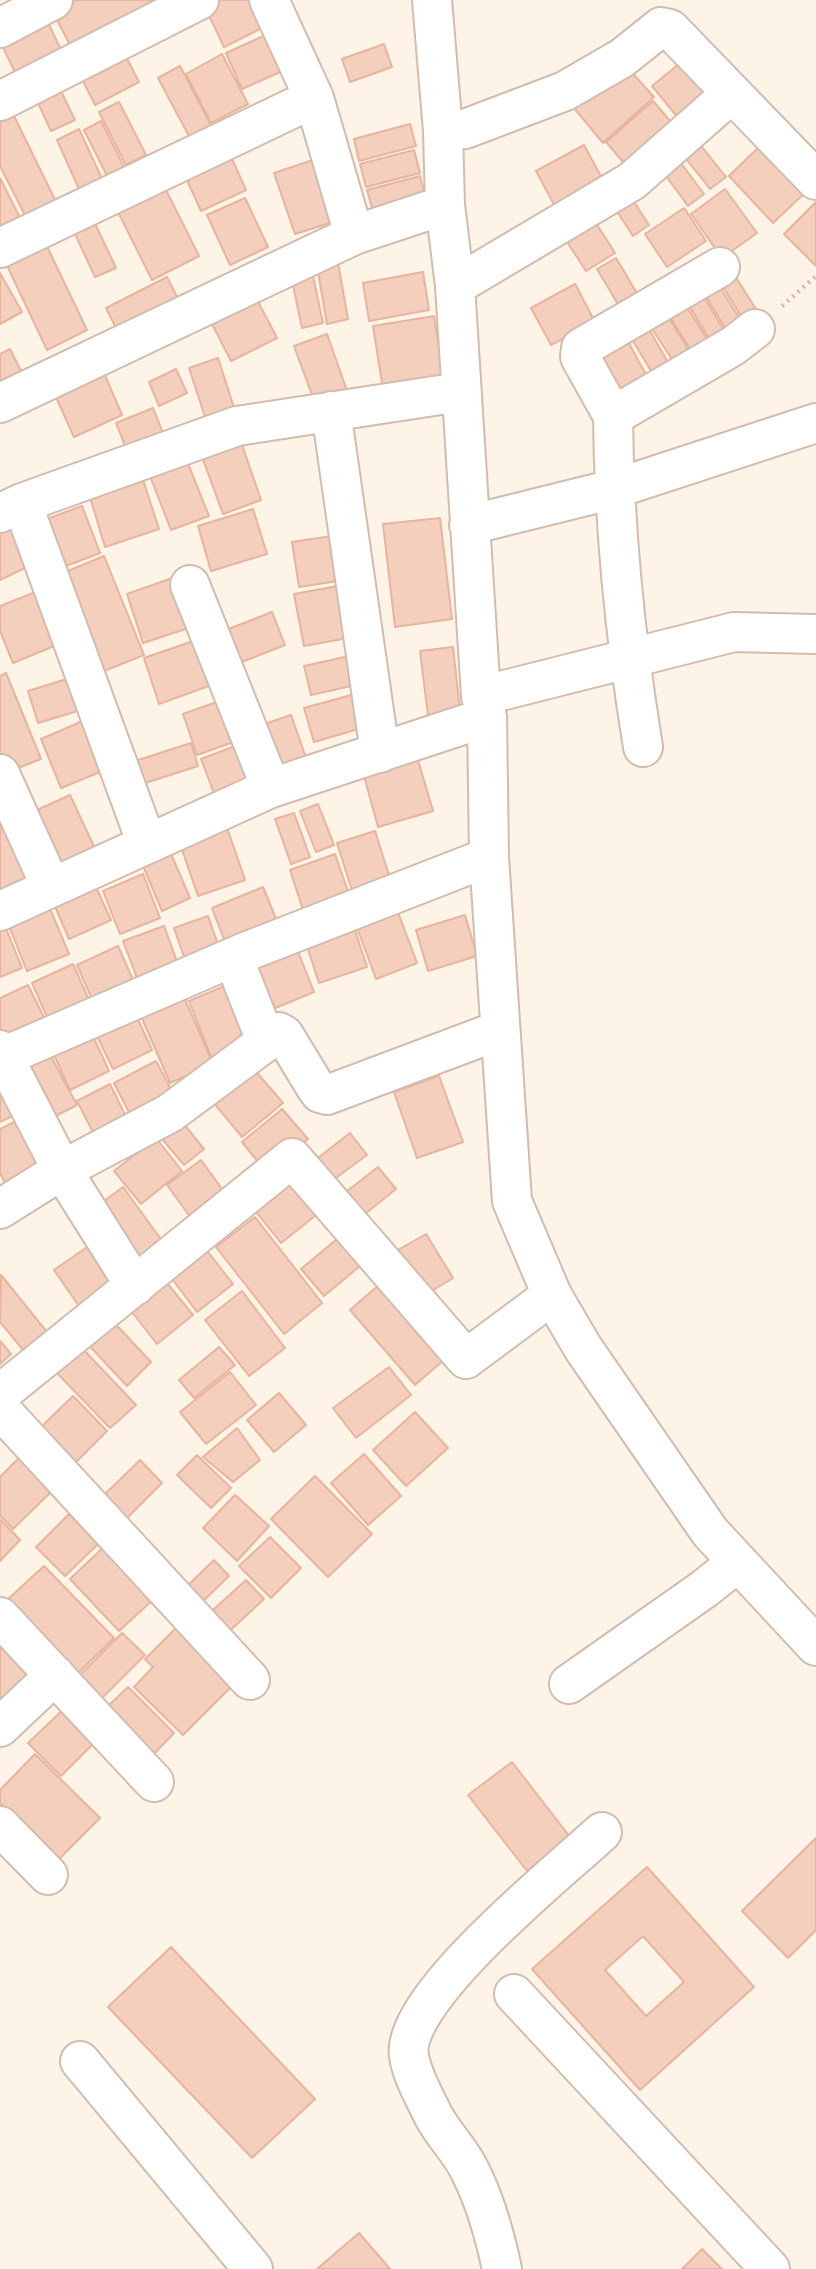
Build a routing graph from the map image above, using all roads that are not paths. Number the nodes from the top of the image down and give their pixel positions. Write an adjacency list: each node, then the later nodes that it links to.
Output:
1 (53, 0): 5 (street)
2 (200, 0): 8 (street)
3 (269, 0): 7 (street)
4 (432, 0): 9 (street)
5 (0, 28)
6 (732, 93): 9 (street); 10 (street); 15 (street)
7 (314, 98): 12 (street); 13 (street)
8 (0, 101)
9 (443, 131): 11 (street)
10 (816, 180)
11 (445, 205): 12 (street); 15 (street)
12 (354, 235): 18 (street)
13 (0, 248)
14 (720, 267): 20 (street)
15 (455, 285): 17 (street)
16 (755, 329): 20 (street)
17 (460, 392): 19 (street); 24 (street)
18 (0, 403)
19 (331, 411): 23 (street); 30 (street)
20 (613, 416): 22 (street)
21 (816, 423): 22 (street)
22 (614, 489): 24 (street); 27 (street)
23 (11, 508): 33 (street)
24 (470, 524): 28 (street)
25 (190, 585): 32 (street)
26 (816, 634): 27 (street)
27 (629, 660): 28 (street); 29 (street)
28 (484, 706): 30 (street); 34 (street)
29 (643, 747)
30 (380, 753): 32 (street)
31 (0, 774): 35 (street)
32 (271, 788): 33 (street)
33 (147, 844): 35 (street)
34 (489, 856): 37 (street); 38 (street)
35 (51, 887): 36 (street)
36 (0, 911)
37 (233, 957): 39 (street); 40 (street)
38 (500, 1030): 39 (street); 44 (street)
39 (267, 1041): 41 (street)
40 (1, 1054): 41 (street)
41 (62, 1170): 42 (street); 43 (street)
42 (0, 1209)
43 (135, 1286): 44 (street); 45 (street)
44 (552, 1295): 47 (street)
45 (0, 1394)
46 (0, 1409): 51 (street)
47 (738, 1562): 49 (street); 52 (street)
48 (0, 1617): 50 (street)
49 (816, 1646)
50 (55, 1675): 53 (street); 54 (street)
51 (250, 1680)
52 (569, 1684)
53 (0, 1727)
54 (154, 1782)
55 (0, 1826): 57 (street)
56 (602, 1832): 61 (street)
57 (48, 1875)
58 (514, 1994): 62 (street)
59 (80, 2061): 60 (street)
60 (253, 2269)
61 (502, 2269)
62 (770, 2269)

